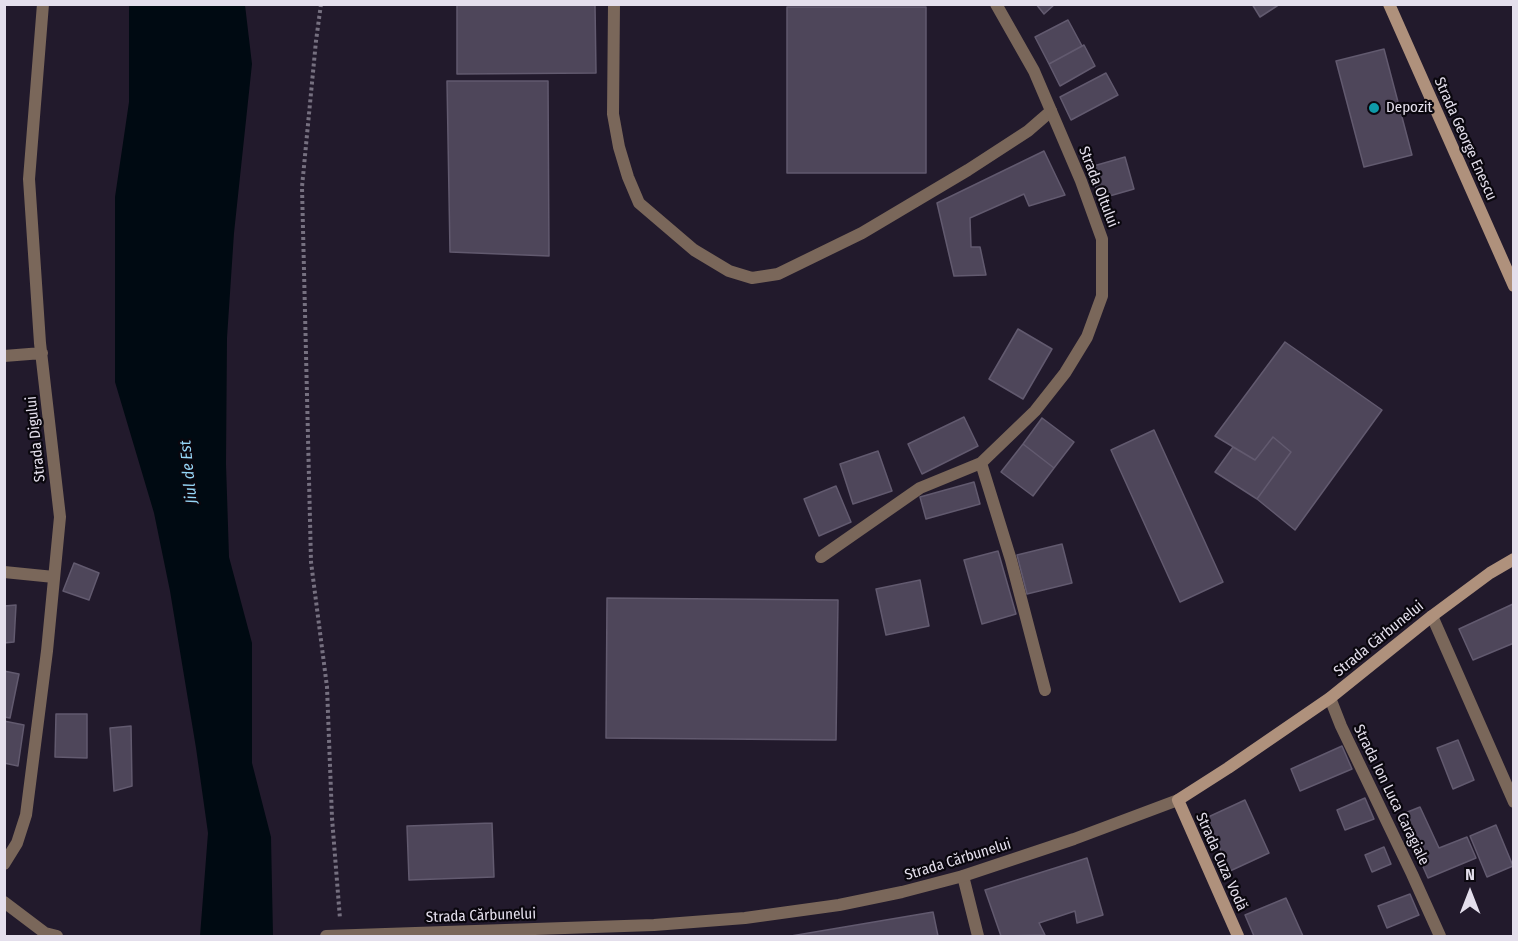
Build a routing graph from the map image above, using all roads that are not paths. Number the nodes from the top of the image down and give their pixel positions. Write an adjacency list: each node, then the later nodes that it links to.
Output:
1 (43, 4): 7 (street, Strada Digului)
2 (614, 4): 5 (street)
3 (996, 4): 5 (street, Strada Oltului)
4 (1389, 4): 6 (street, Strada George Enescu)
5 (1051, 111): 9 (street, Strada Oltului)
6 (1514, 286)
7 (42, 353): 8 (street); 13 (street, Strada Digului)
8 (4, 356)
9 (981, 463): 10 (street, Strada Oltului); 15 (street)
10 (821, 557)
11 (1514, 559): 14 (street, Strada Cărbunelui)
12 (4, 572): 13 (street)
13 (54, 577): 19 (street, Strada Digului)
14 (1432, 616): 16 (street, Strada Cărbunelui); 18 (street)
15 (1045, 690)
16 (1330, 698): 17 (street, Strada Cărbunelui); 28 (street, Strada Ion Luca Caragiale)
17 (1178, 800): 20 (street, Strada Cărbunelui); 27 (street, Strada Cuza Vodă)
18 (1514, 802)
19 (4, 864)
20 (963, 876): 25 (street, Strada Cărbunelui); 26 (street)
21 (4, 902): 22 (street)
22 (43, 935): 23 (street)
23 (57, 936)
24 (326, 936): 25 (street, Strada Cărbunelui)
25 (341, 936)
26 (978, 936)
27 (1238, 936)
28 (1440, 936)

